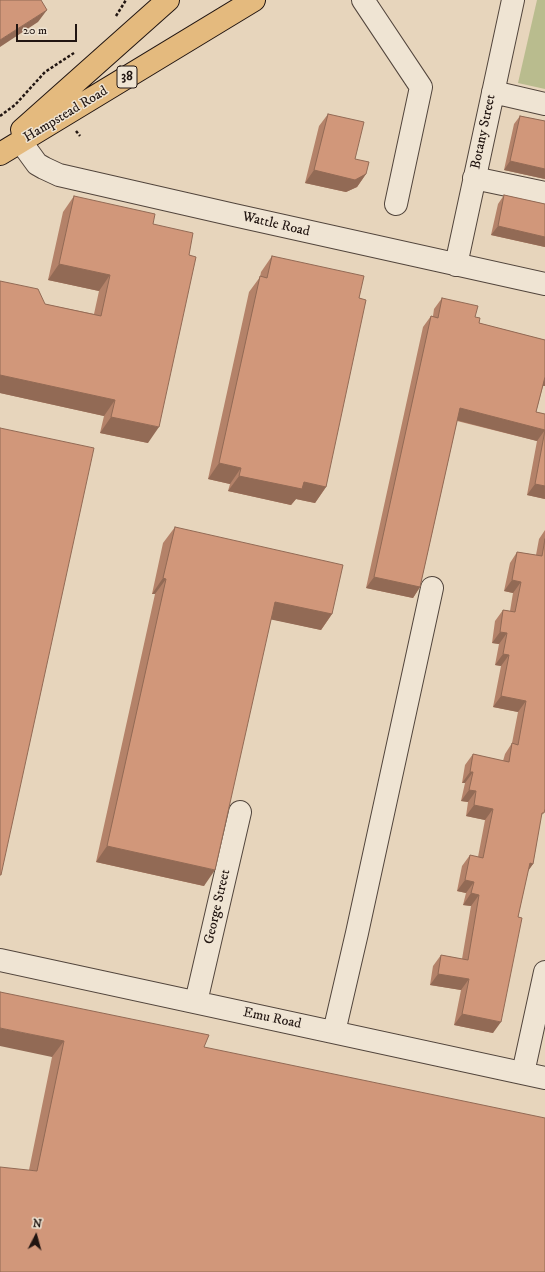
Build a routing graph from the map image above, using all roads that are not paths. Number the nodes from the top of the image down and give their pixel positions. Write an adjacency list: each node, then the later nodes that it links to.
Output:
1 (168, 0): 8 (main road, Hampstead Road / 38)
2 (254, 0): 7 (main road, Hampstead Road / 38)
3 (363, 0): 12 (street)
4 (513, 0): 5 (street, Botany Street)
5 (493, 92): 6 (street); 10 (street, Botany Street)
6 (545, 104)
7 (21, 142): 9 (main road, Hampstead Road / 38); 13 (street, Wattle Road)
8 (0, 149)
9 (0, 154)
10 (474, 178): 11 (street); 13 (street, Botany Street)
11 (545, 193)
12 (396, 204)
13 (456, 265): 14 (street, Wattle Road)
14 (545, 284)
15 (432, 588): 20 (street)
16 (240, 812): 19 (street, George Street)
17 (0, 960): 19 (street, Emu Road)
18 (545, 972): 21 (street)
19 (196, 1002): 20 (street, Emu Road)
20 (334, 1032): 21 (street, Emu Road)
21 (523, 1073): 22 (street, Emu Road)
22 (545, 1078)

